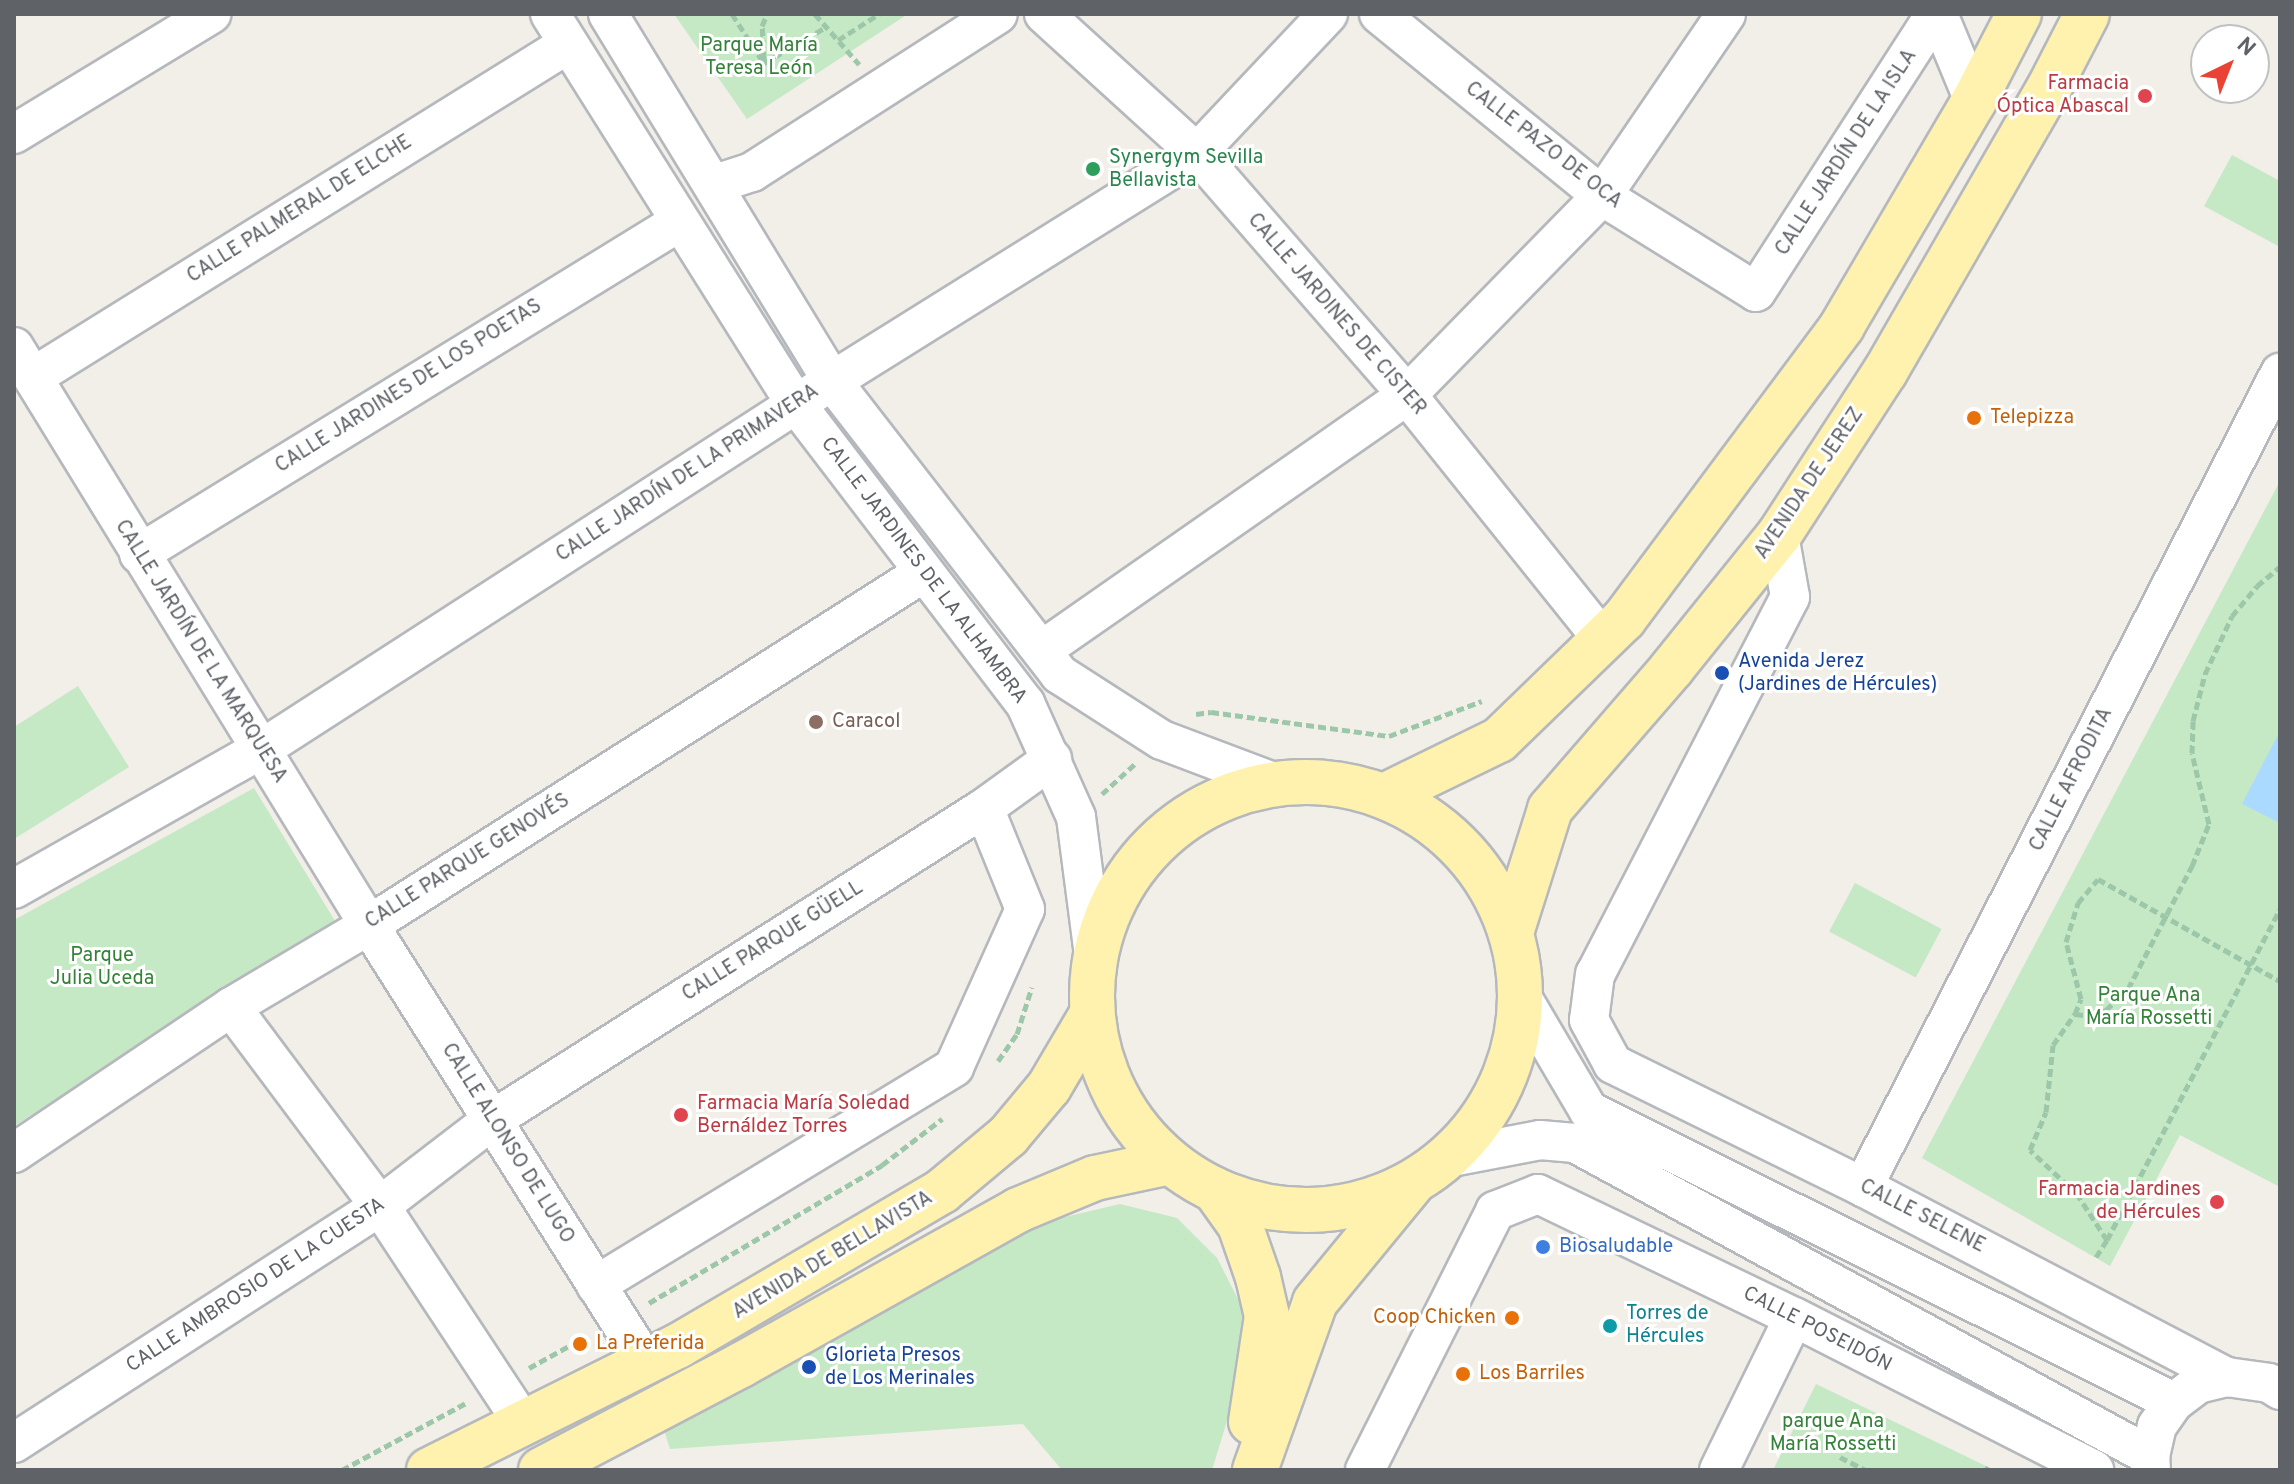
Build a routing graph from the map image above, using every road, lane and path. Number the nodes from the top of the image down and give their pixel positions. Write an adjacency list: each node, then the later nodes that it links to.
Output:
1 (211, 14): 21 (street)
2 (608, 14): 23 (street)
3 (732, 14): 18 (path)
4 (767, 14): 18 (path)
5 (815, 14): 15 (path)
6 (879, 14): 17 (path)
7 (998, 14): 19 (street)
8 (1044, 14): 22 (street, CALLE JARDINES DE CISTER)
9 (1328, 14): 22 (street, CALLE JARDÍN DE LA PRIMAVERA)
10 (1379, 14): 24 (street, CALLE PAZO DE OCA)
11 (1726, 14): 24 (street)
12 (1937, 14): 20 (street, CALLE JARDÍN DE LA ISLA); 26 (street, CALLE JARDÍN DE LA ISLA)
13 (2019, 14): 20 (main road)
14 (2087, 14): 32 (main road, AVENIDA DE JEREZ)
15 (826, 27): 17 (path); 18 (path)
16 (559, 29): 25 (street, CALLE JARDINES DE LA ALHAMBRA); 27 (street, CALLE PALMERAL DE ELCHE)
17 (838, 40): 19 (path)
18 (764, 63)
19 (880, 90): 23 (street)
20 (1974, 101): 36 (main road)
21 (14, 134)
22 (1197, 153): 29 (street, CALLE JARDÍN DE LA PRIMAVERA); 30 (street, CALLE JARDINES DE CISTER)
23 (715, 184): 29 (street)
24 (1602, 196): 26 (street, CALLE PAZO DE OCA); 30 (street)
25 (679, 222): 31 (street, CALLE JARDINES DE LA ALHAMBRA); 33 (street, CALLE JARDINES DE LOS POETAS)
26 (1756, 292)
27 (23, 362): 33 (street, CALLE JARDÍN DE LA MARQUESA)
28 (2280, 373): 63 (street, CALLE AFRODITA)
29 (832, 381): 31 (street, CALLE JARDÍN DE LA PRIMAVERA); 37 (street)
30 (1407, 395): 36 (street, CALLE JARDINES DE CISTER); 37 (street)
31 (796, 404): 35 (street, CALLE JARDINES DE LA ALHAMBRA); 40 (street, CALLE JARDÍN DE LA PRIMAVERA)
32 (1779, 535): 51 (main road, AVENIDA DE JEREZ); 63 (street, CALLE SELENE)
33 (139, 554): 40 (street, CALLE JARDÍN DE LA MARQUESA)
34 (2280, 567): 49 (path)
35 (923, 573): 42 (street, CALLE JARDINES DE LA ALHAMBRA); 50 (street, CALLE PARQUE GENOVÉS)
36 (1603, 640): 45 (main road)
37 (1042, 650): 43 (street)
38 (1484, 700): 39 (path)
39 (1187, 719)
40 (260, 750): 47 (street, CALLE JARDÍN DE LA PRIMAVERA); 50 (street, CALLE JARDÍN DE LA MARQUESA)
41 (1142, 758): 44 (path)
42 (1052, 759): 46 (street, CALLE PARQUE GÜELL); 52 (street, CALLE JARDINES DE LA ALHAMBRA)
43 (1276, 783): 45 (main road); 52 (main road)
44 (1099, 796)
45 (1384, 796): 51 (main road)
46 (984, 808): 59 (street, CALLE PARQUE GÜELL); 68 (street)
47 (14, 889)
48 (2280, 909): 53 (path)
49 (2167, 918): 53 (path); 58 (path); 58 (path)
50 (369, 925): 56 (street, CALLE PARQUE GENOVÉS); 59 (street, CALLE ALONSO DE LUGO)
51 (1511, 933): 55 (main road)
52 (1094, 956): 57 (main road)
53 (2251, 965): 54 (path); 66 (path)
54 (2280, 981)
55 (1520, 994): 62 (main road); 76 (street)
56 (231, 1007): 60 (street, CALLE PARQUE GENOVÉS); 65 (street)
57 (1092, 1014): 61 (main road); 71 (main road, AVENIDA DE BELLAVISTA)
58 (2075, 1014): 66 (path)
59 (492, 1120): 65 (street, CALLE AMBROSIO DE LA CUESTA); 68 (street, CALLE ALONSO DE LUGO)
60 (14, 1153)
61 (1170, 1162): 64 (main road); 84 (main road)
62 (1430, 1170): 64 (main road); 80 (street); 86 (main road)
63 (1863, 1187): 73 (street, CALLE SELENE)
64 (1215, 1190): 85 (main road)
65 (380, 1206): 77 (street); 78 (street, CALLE AMBROSIO DE LA CUESTA)
66 (2107, 1240): 67 (path)
67 (2096, 1257)
68 (596, 1285): 71 (street, CALLE ALONSO DE LUGO)
69 (1788, 1329): 87 (street, CALLE POSEIDÓN); 88 (street); 90 (street, CALLE POSEIDÓN)
70 (599, 1330): 72 (path)
71 (646, 1363): 77 (main road, AVENIDA DE BELLAVISTA)
72 (520, 1373)
73 (2227, 1377): 74 (street); 76 (street)
74 (2276, 1378)
75 (478, 1396): 82 (path)
76 (2174, 1402): 80 (street)
77 (524, 1424): 83 (main road, AVENIDA DE BELLAVISTA)
78 (14, 1443)
79 (1840, 1457): 81 (path)
80 (2151, 1463)
81 (1856, 1468): 89 (path)
82 (342, 1470)
83 (429, 1470)
84 (541, 1470)
85 (1241, 1470)
86 (1255, 1470)
87 (1365, 1470)
88 (1719, 1470)
89 (1866, 1470)
90 (2094, 1470)

